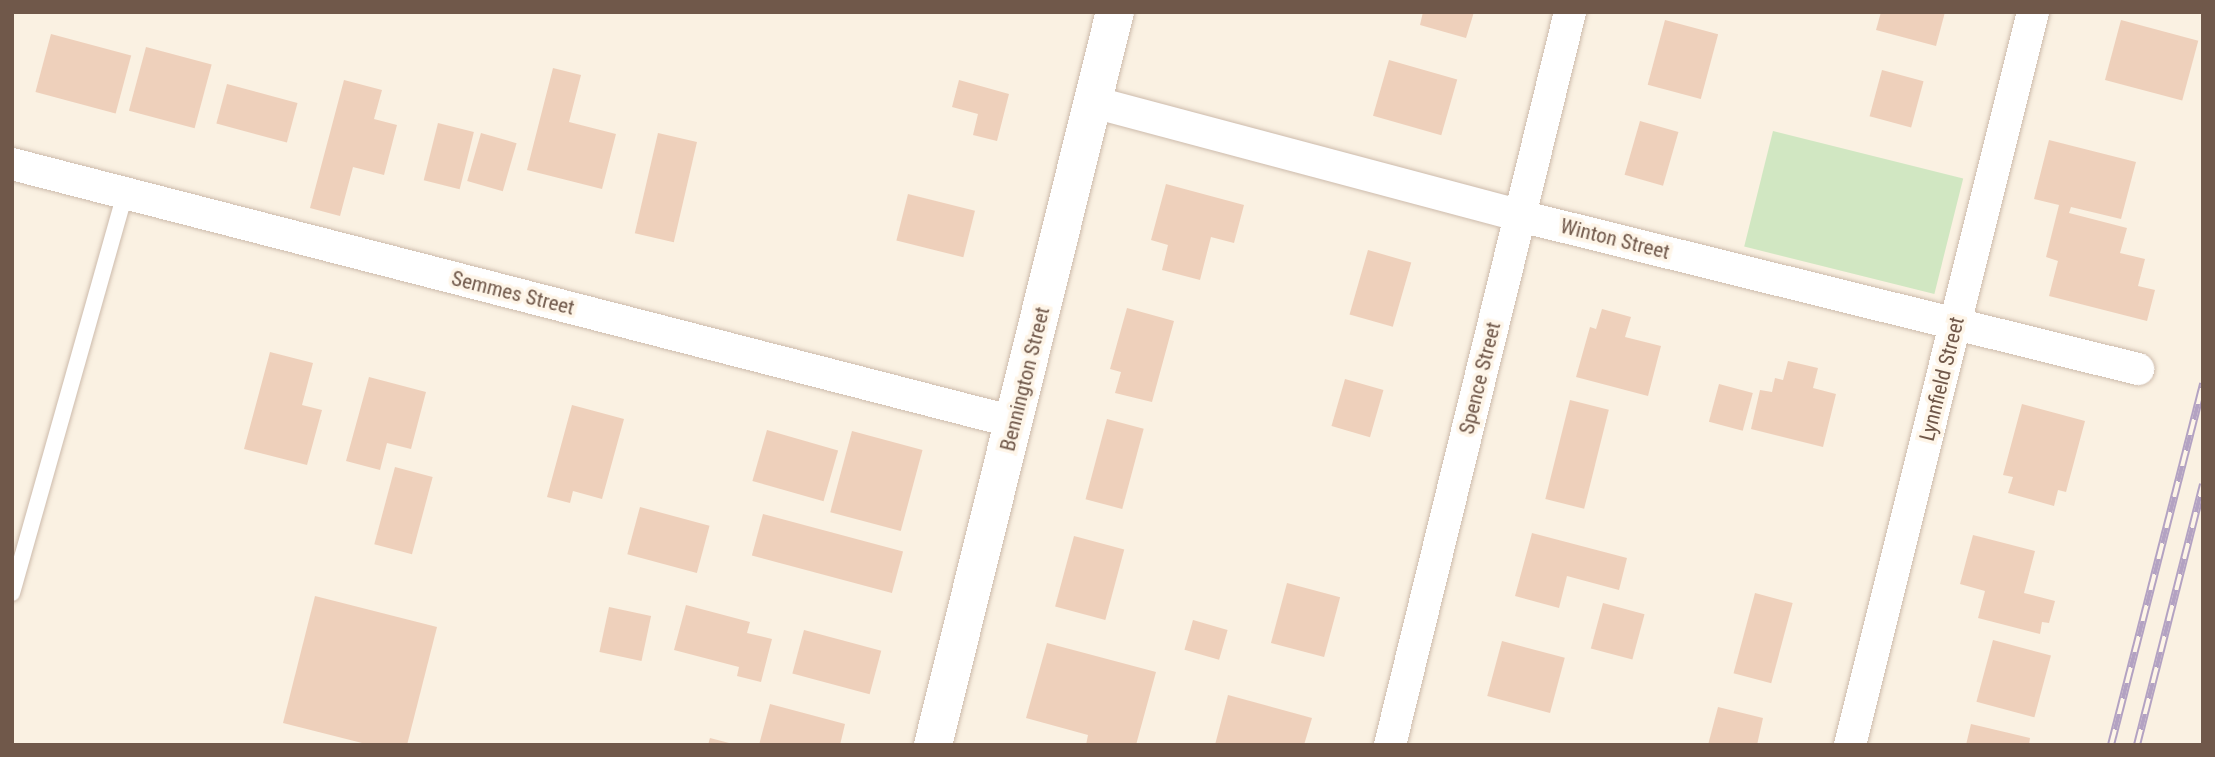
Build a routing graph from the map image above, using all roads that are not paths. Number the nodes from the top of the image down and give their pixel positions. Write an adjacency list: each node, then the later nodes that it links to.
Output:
1 (1115, 12): 4 (street, Bennington Street)
2 (1570, 12): 7 (street, Spence Street)
3 (2033, 12): 8 (street, Lynnfield Street)
4 (1093, 102): 7 (street, Winton Street); 10 (street, Bennington Street)
5 (12, 164): 6 (street, Semmes Street)
6 (125, 193): 10 (street, Semmes Street); 11 (lane)
7 (1520, 216): 8 (street, Winton Street); 13 (street, Spence Street)
8 (1956, 324): 9 (street, Winton Street); 14 (street, Lynnfield Street)
9 (2138, 369)
10 (1014, 422): 12 (street, Bennington Street)
11 (12, 593)
12 (933, 745)
13 (1390, 745)
14 (1850, 745)

